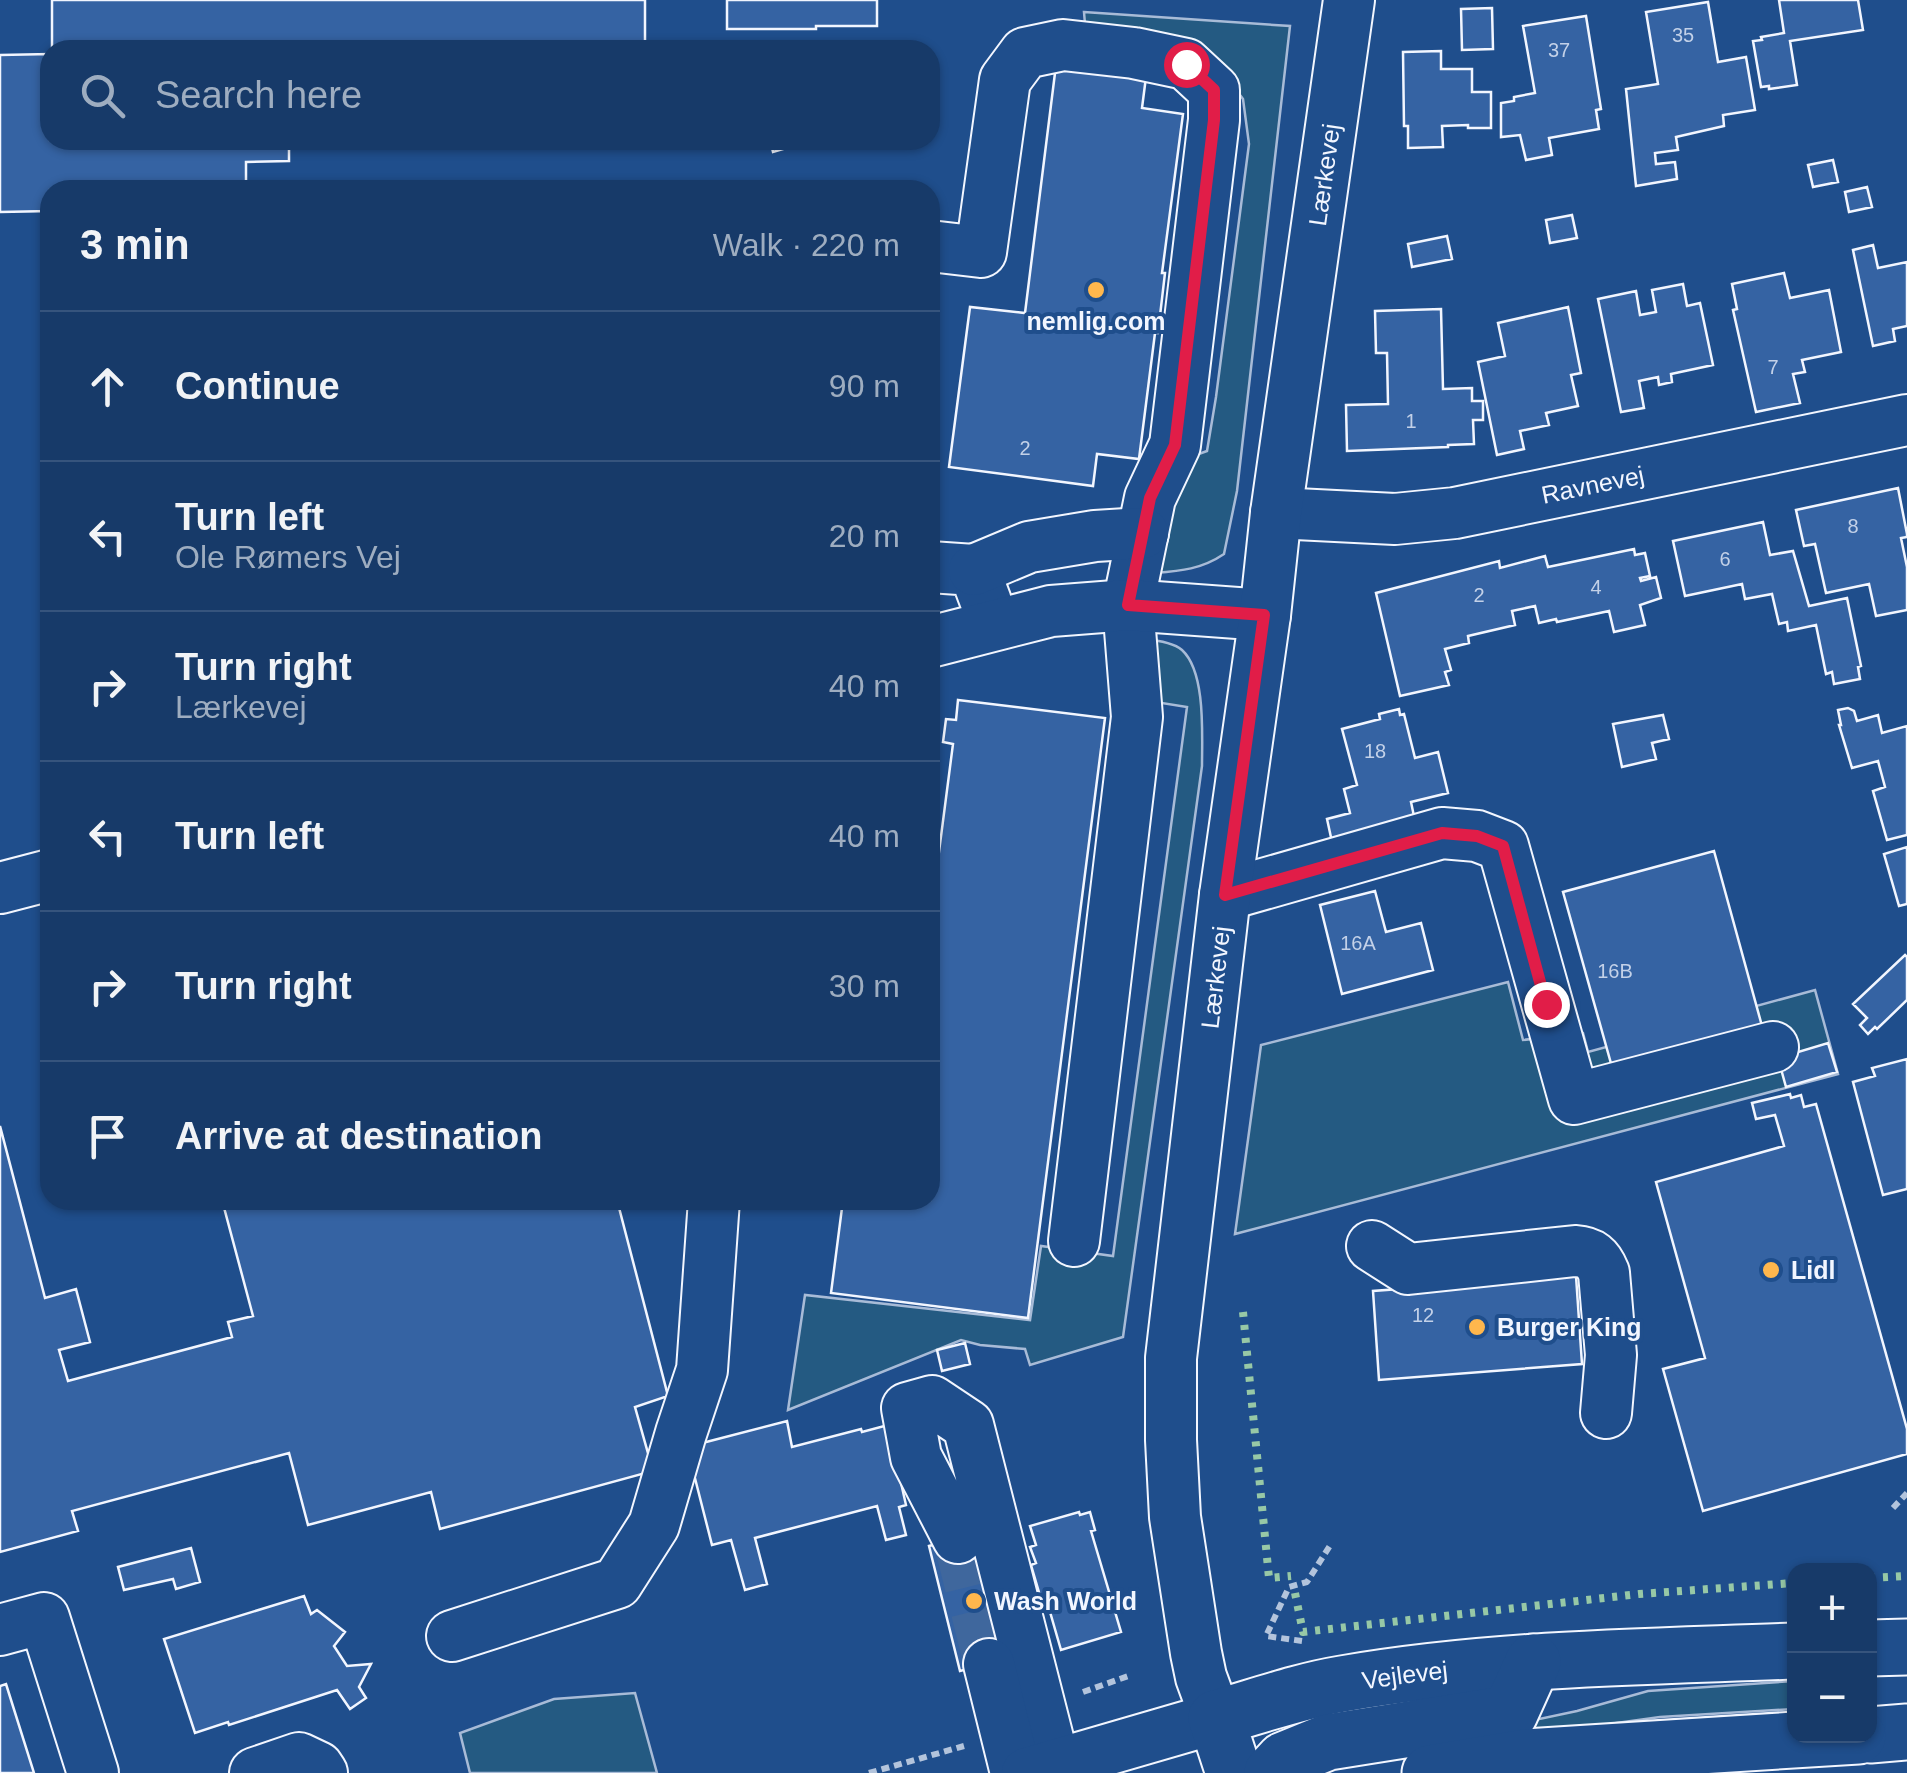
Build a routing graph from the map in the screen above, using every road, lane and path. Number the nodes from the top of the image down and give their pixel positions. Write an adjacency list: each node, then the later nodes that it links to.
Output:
1 (1349, 0): 4 (street, Lærkevej)
2 (940, 247): 5 (street)
3 (1907, 420): 4 (street, Ravnevej)
4 (1276, 513): 8 (street, Lærkevej)
5 (1143, 533): 6 (street); 7 (street)
6 (952, 569): 9 (street)
7 (1128, 605): 8 (street); 9 (street); 16 (street)
8 (1264, 615): 13 (street, Lærkevej)
9 (994, 626): 10 (street)
10 (940, 640)
11 (40, 878): 12 (street)
12 (0, 888)
13 (1225, 895): 14 (street); 31 (street, Lærkevej)
14 (1772, 1047)
15 (713, 1210): 24 (street)
16 (1074, 1241)
17 (1372, 1246): 18 (street)
18 (1606, 1414)
19 (1907, 1493): 20 (path)
20 (1893, 1508)
21 (958, 1538): 35 (street)
22 (1331, 1544): 25 (path)
23 (0, 1630): 36 (street)
24 (452, 1636)
25 (1308, 1642)
26 (1907, 1647): 27 (main road)
27 (1877, 1648)
28 (1787, 1651): 29 (main road, Vejlevej)
29 (1533, 1662): 31 (main road, Vejlevej); 41 (main road)
30 (989, 1664): 35 (street)
31 (1216, 1718): 35 (street, Vejlevej); 40 (main road)
32 (1907, 1732): 33 (main road)
33 (1877, 1734)
34 (1787, 1740): 42 (main road)
35 (1026, 1762): 39 (path)
36 (93, 1773)
37 (255, 1773): 38 (street)
38 (322, 1773)
39 (869, 1773)
40 (1234, 1773)
41 (1272, 1773)
42 (1430, 1773)

